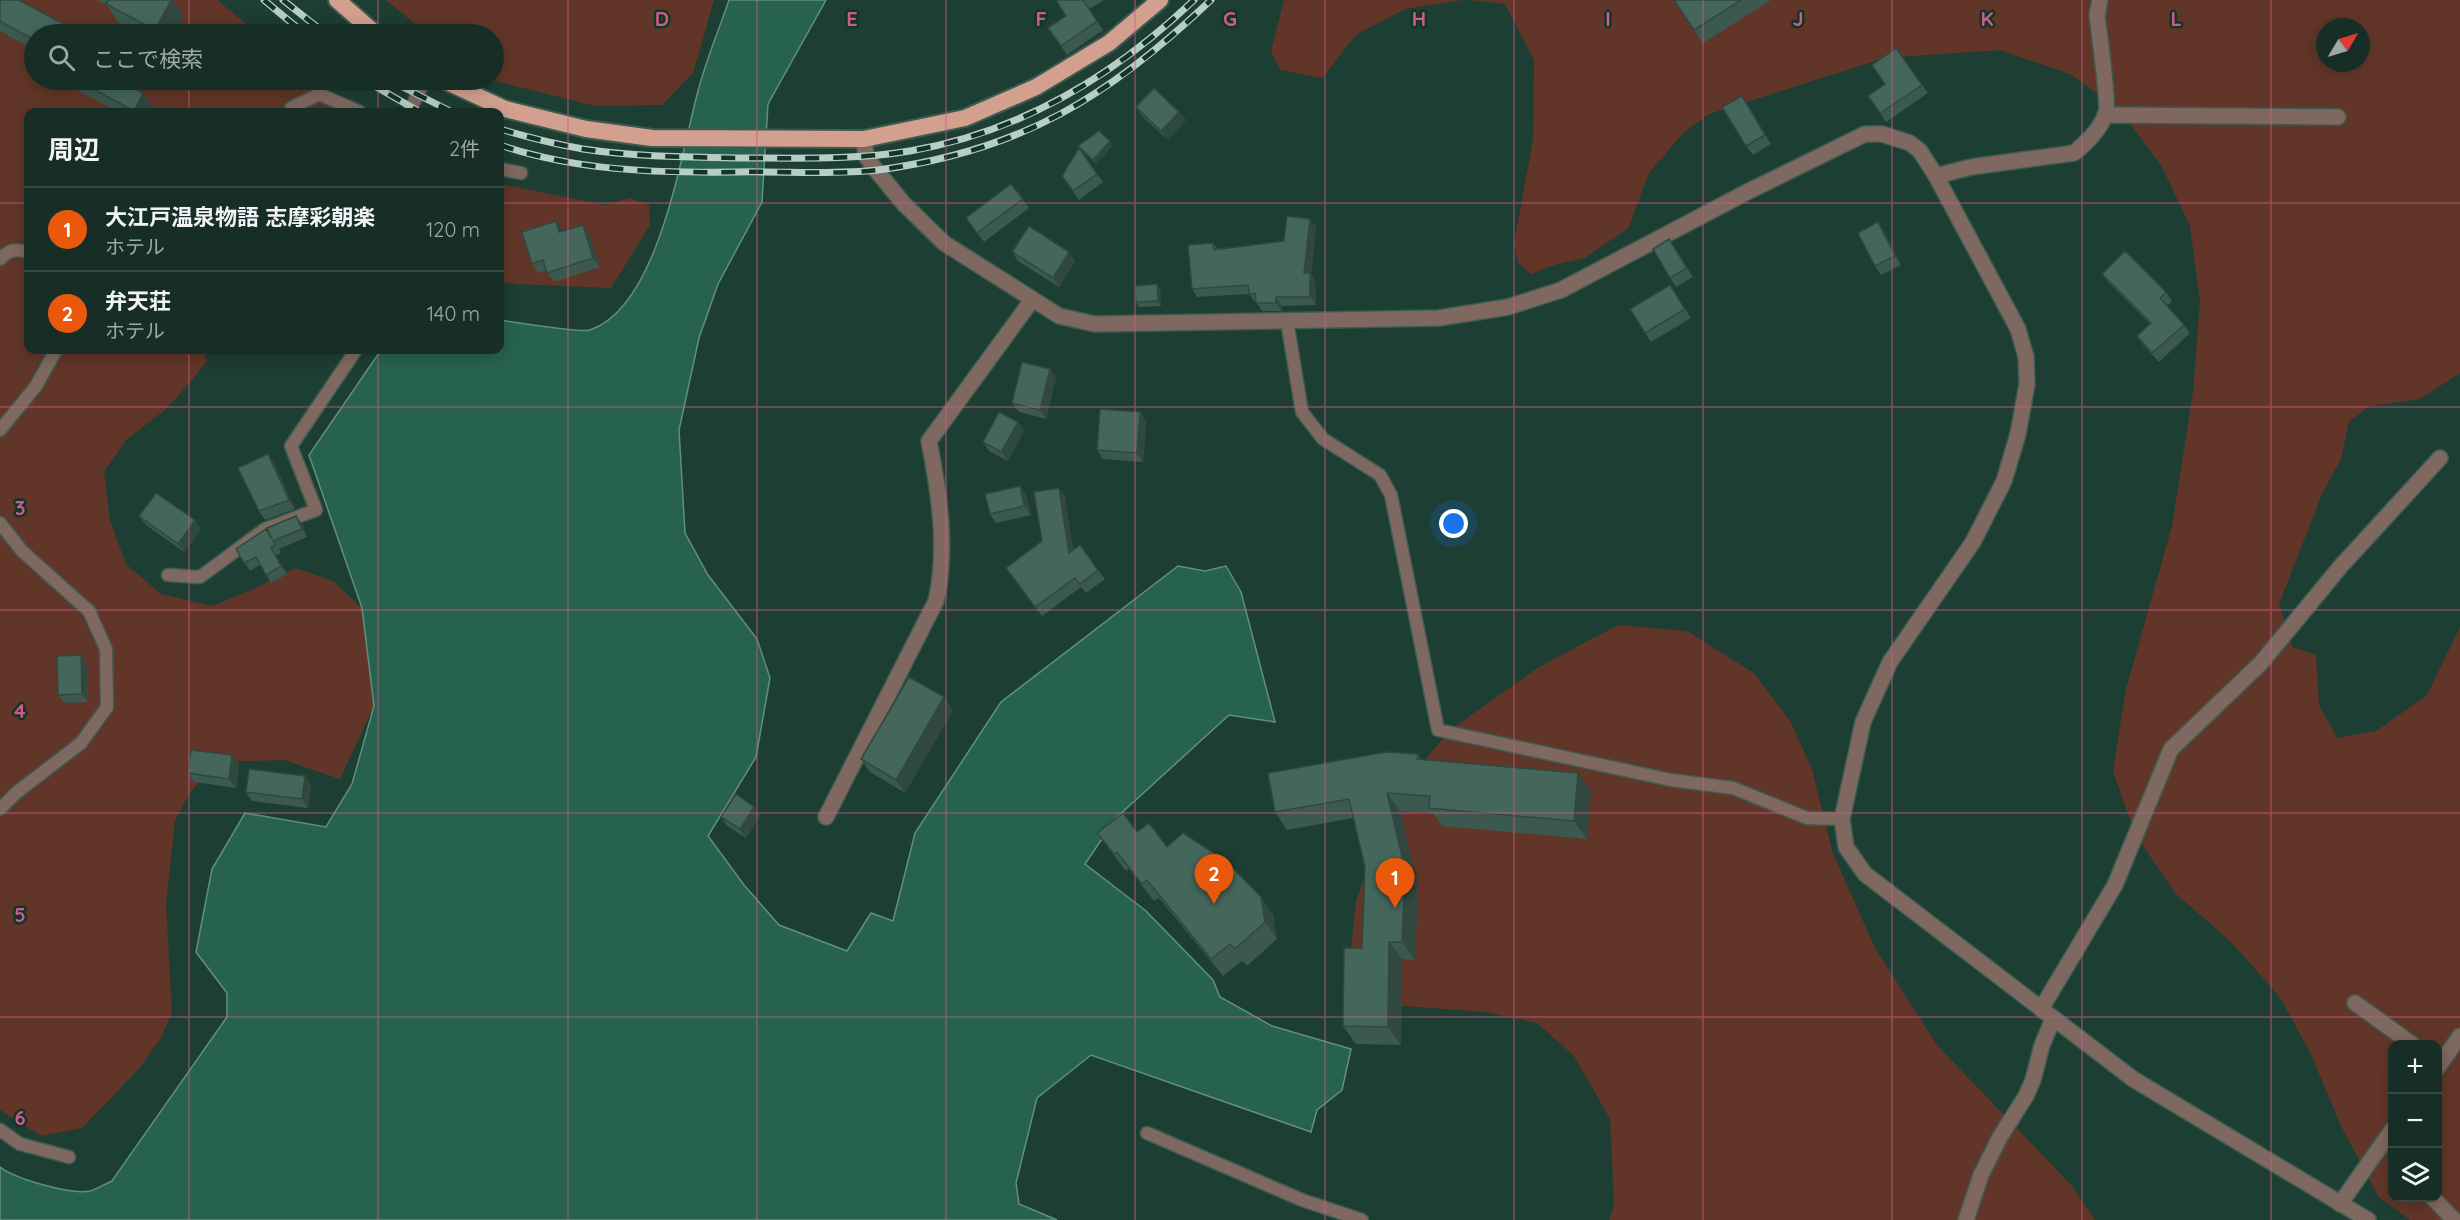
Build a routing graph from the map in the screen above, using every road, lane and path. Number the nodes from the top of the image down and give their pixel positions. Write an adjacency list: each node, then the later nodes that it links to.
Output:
1 (337, 0): 4 (highway)
2 (1160, 0): 14 (highway)
3 (2100, 0): 12 (street)
4 (365, 24)
5 (420, 90): 9 (lane)
6 (464, 90): 10 (highway)
7 (291, 108): 8 (lane)
8 (351, 108)
9 (411, 108)
10 (503, 108)
11 (504, 109): 14 (highway)
12 (2105, 115): 13 (street); 17 (street)
13 (2338, 117)
14 (864, 140): 20 (street)
15 (504, 170): 16 (lane)
16 (521, 173)
17 (1936, 176): 21 (street); 30 (street)
18 (24, 251): 19 (lane)
19 (0, 259)
20 (1032, 300): 21 (street); 29 (street)
21 (1287, 321): 30 (lane)
22 (54, 354): 24 (lane)
23 (353, 354): 27 (lane)
24 (0, 430)
25 (2440, 458): 32 (street)
26 (0, 523): 28 (lane)
27 (168, 575)
28 (0, 809)
29 (826, 817)
30 (1842, 819): 32 (street)
31 (2355, 1003): 34 (street)
32 (2047, 1014): 41 (street); 43 (street)
33 (2460, 1036): 35 (street)
34 (2406, 1040)
35 (2442, 1060)
36 (0, 1130): 39 (lane)
37 (1147, 1133): 42 (lane)
38 (2388, 1136): 41 (street)
39 (69, 1157)
40 (2438, 1202): 45 (street)
41 (2340, 1204): 44 (street)
42 (1362, 1220)
43 (1966, 1220)
44 (2368, 1220)
45 (2454, 1220)

